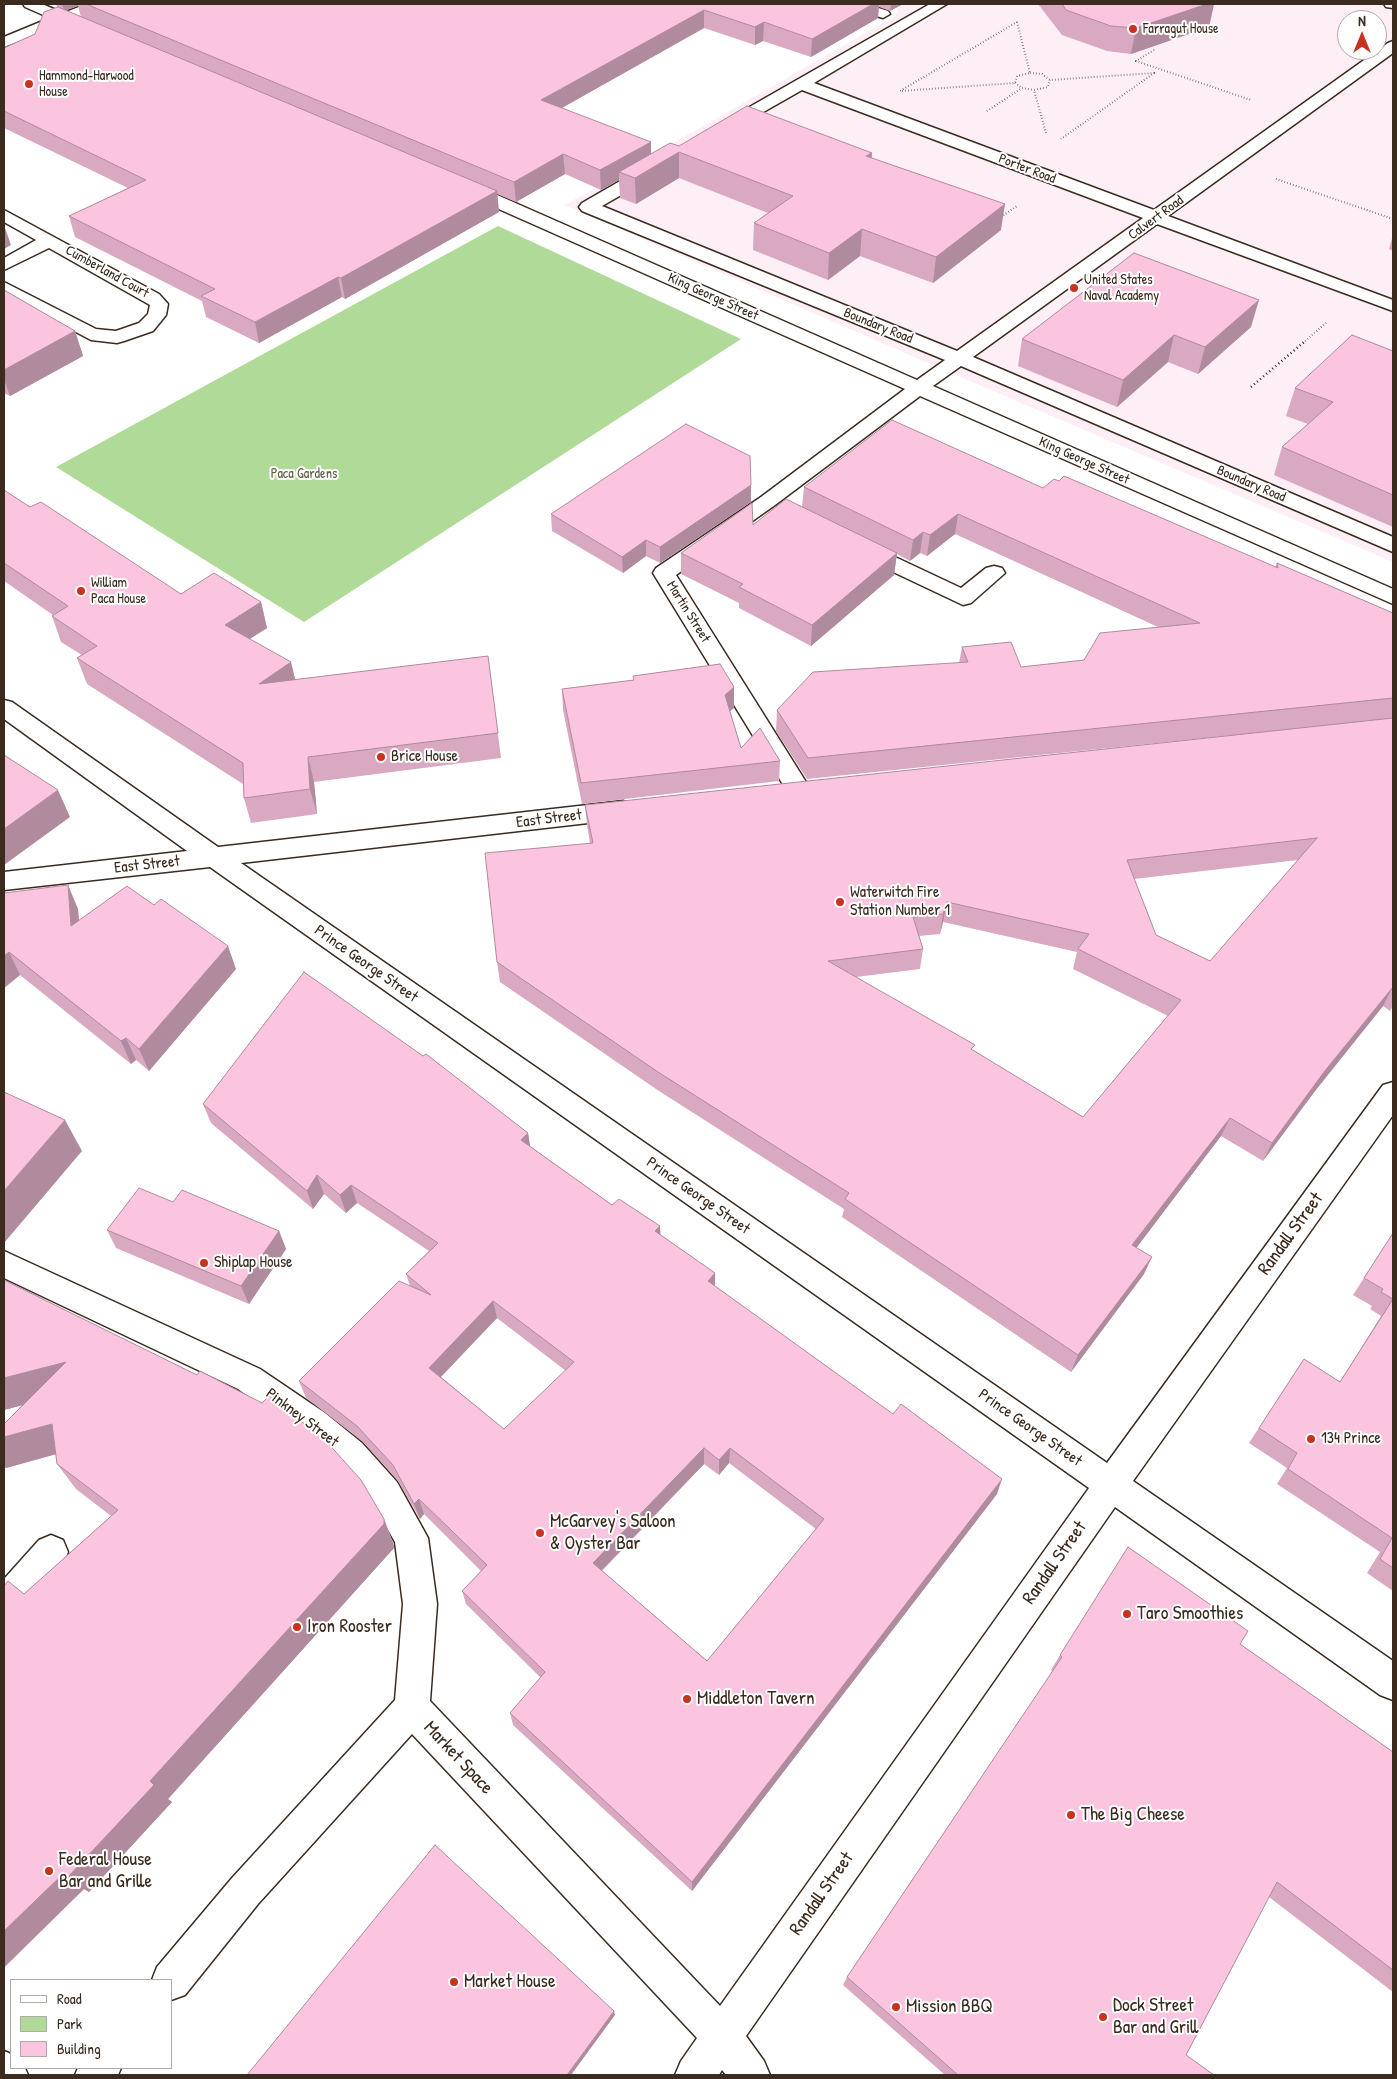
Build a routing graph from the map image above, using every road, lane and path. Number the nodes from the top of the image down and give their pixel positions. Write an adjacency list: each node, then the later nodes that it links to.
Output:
1 (30, 4): 6 (street)
2 (99, 4): 6 (street)
3 (852, 4): 5 (street)
4 (929, 5): 16 (street)
5 (883, 14)
6 (62, 18): 7 (street); 8 (street)
7 (97, 32)
8 (4, 42)
9 (1393, 46): 28 (street, Calvert Road)
10 (1154, 50): 11 (path)
11 (1161, 69): 13 (path); 19 (path)
12 (1030, 73): 14 (path); 15 (path); 15 (path)
13 (1154, 73): 14 (path); 23 (path)
14 (1050, 80): 18 (path)
15 (1015, 83): 17 (path)
16 (801, 84): 21 (street); 28 (street, Porter Road)
17 (1022, 88): 18 (path); 20 (path)
18 (1034, 90): 22 (path)
19 (1260, 102)
20 (982, 114)
21 (714, 134)
22 (1047, 138)
23 (1058, 142)
24 (663, 164): 35 (street, Boundary Road)
25 (1273, 178): 29 (path)
26 (452, 182): 37 (street, King George Street)
27 (4, 215): 30 (street, Cumberland Court)
28 (1156, 218): 33 (street, Porter Road); 35 (street, Calvert Road)
29 (1393, 220)
30 (50, 240): 31 (street, Cumberland Court); 32 (street, Cumberland Court)
31 (4, 265)
32 (4, 287)
33 (1393, 306)
34 (1330, 320): 36 (path)
35 (960, 360): 37 (street, Calvert Road); 39 (street, Boundary Road)
36 (1251, 387)
37 (918, 388): 41 (street, King George Street); 43 (street, Martin Street)
38 (839, 537): 40 (street)
39 (1393, 544)
40 (994, 573)
41 (1393, 597)
42 (4, 708): 45 (street, Prince George Street)
43 (769, 794)
44 (650, 807): 45 (street, East Street)
45 (214, 857): 46 (street, East Street); 49 (street, Prince George Street)
46 (4, 881)
47 (1393, 1093): 49 (street, Randall Street)
48 (4, 1264): 53 (street, Pinkney Street)
49 (1110, 1485): 52 (street, Prince George Street); 55 (street, Randall Street)
50 (51, 1552): 51 (street)
51 (4, 1604)
52 (1393, 1682)
53 (412, 1708): 54 (street, Market Space); 55 (street, Market Space)
54 (172, 1980)
55 (722, 2036): 58 (street); 59 (street, Market Space)
56 (4, 2071): 57 (street)
57 (8, 2075)
58 (695, 2075)
59 (750, 2075)

